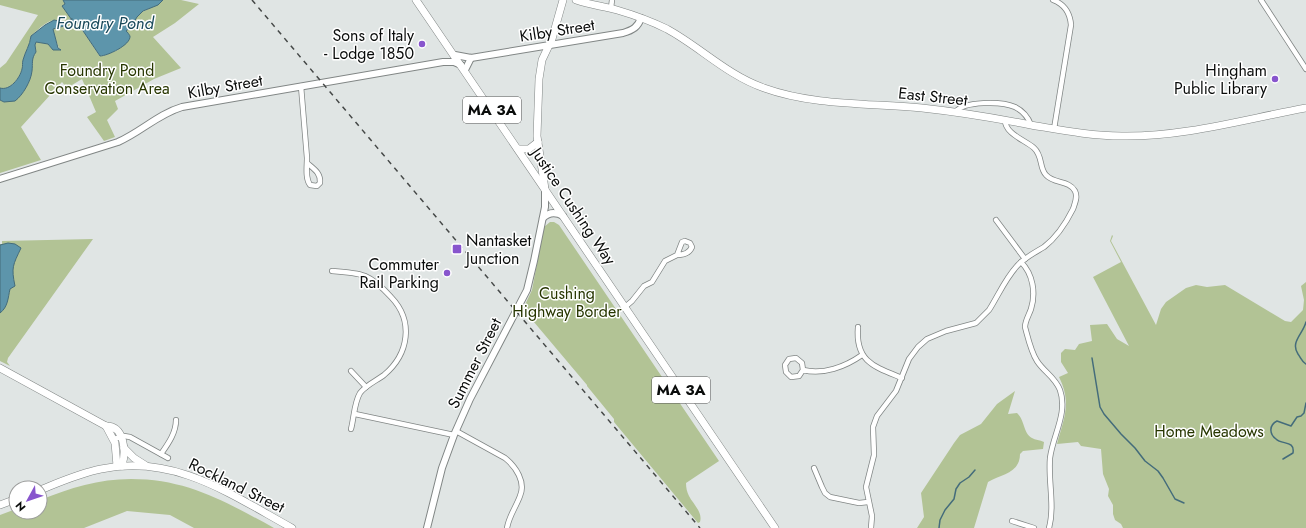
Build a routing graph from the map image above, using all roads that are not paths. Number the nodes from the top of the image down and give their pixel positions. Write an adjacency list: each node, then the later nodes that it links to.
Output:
1 (416, 0): 10 (main road, Justice Cushing Way / MA 3A)
2 (563, 0): 9 (main road, Summer Street)
3 (576, 0): 7 (main road, East Street)
4 (612, 0): 7 (street)
5 (1053, 0): 20 (street)
6 (1261, 0): 14 (street)
7 (611, 8): 8 (main road, East Street)
8 (641, 18): 9 (street, Kilby Street); 17 (main road, East Street)
9 (549, 44): 11 (street, Kilby Street); 21 (main road, Summer Street)
10 (453, 53): 11 (street, Kilby Street); 12 (street); 13 (main road, Justice Cushing Way / MA 3A)
11 (471, 58): 13 (street)
12 (443, 62): 13 (street, Kilby Street); 15 (street, Kilby Street)
13 (463, 68): 22 (main road, Justice Cushing Way / MA 3A)
14 (1306, 69)
15 (301, 86): 23 (street); 24 (street, Kilby Street)
16 (1305, 108): 20 (main road, East Street)
17 (955, 112): 18 (main road, East Street); 19 (street)
18 (1005, 120): 19 (main road, East Street); 30 (street)
19 (1031, 125): 20 (main road, East Street)
20 (1054, 129)
21 (538, 142): 22 (main road); 25 (main road, Summer Street)
22 (518, 149): 25 (main road, Justice Cushing Way / MA 3A)
23 (307, 163): 23 (street)
24 (0, 179)
25 (545, 189): 26 (main road, Justice Cushing Way / MA 3A); 27 (street, Summer Street)
26 (563, 216): 27 (street); 32 (main road, Justice Cushing Way / MA 3A)
27 (543, 218): 43 (street, Summer Street)
28 (996, 220): 30 (street)
29 (677, 255): 32 (street)
30 (1023, 260): 38 (street); 60 (street)
31 (332, 271): 39 (street)
32 (625, 307): 57 (main road, Justice Cushing Way / MA 3A)
33 (858, 327): 34 (street)
34 (862, 355): 36 (street); 38 (street)
35 (0, 368): 44 (main road)
36 (803, 370): 36 (street)
37 (351, 371): 39 (street)
38 (902, 378): 52 (street)
39 (366, 387): 40 (street)
40 (355, 414): 42 (street); 43 (street)
41 (176, 420): 46 (street)
42 (352, 429)
43 (455, 433): 55 (street, Summer Street); 56 (street)
44 (118, 438): 45 (main road); 46 (street, Rockland Street); 48 (main road)
45 (124, 448): 48 (main road); 49 (main road)
46 (162, 454): 47 (street, Rockland Street)
47 (168, 458)
48 (120, 466): 49 (main road, Rockland Street); 51 (main road, Rockland Street)
49 (145, 466): 54 (main road, Rockland Street)
50 (814, 468): 52 (street)
51 (48, 487)
52 (868, 502): 58 (street)
53 (1012, 521): 59 (street)
54 (292, 528)
55 (427, 528)
56 (507, 528)
57 (775, 528)
58 (871, 528)
59 (1034, 528)
60 (1048, 528)

